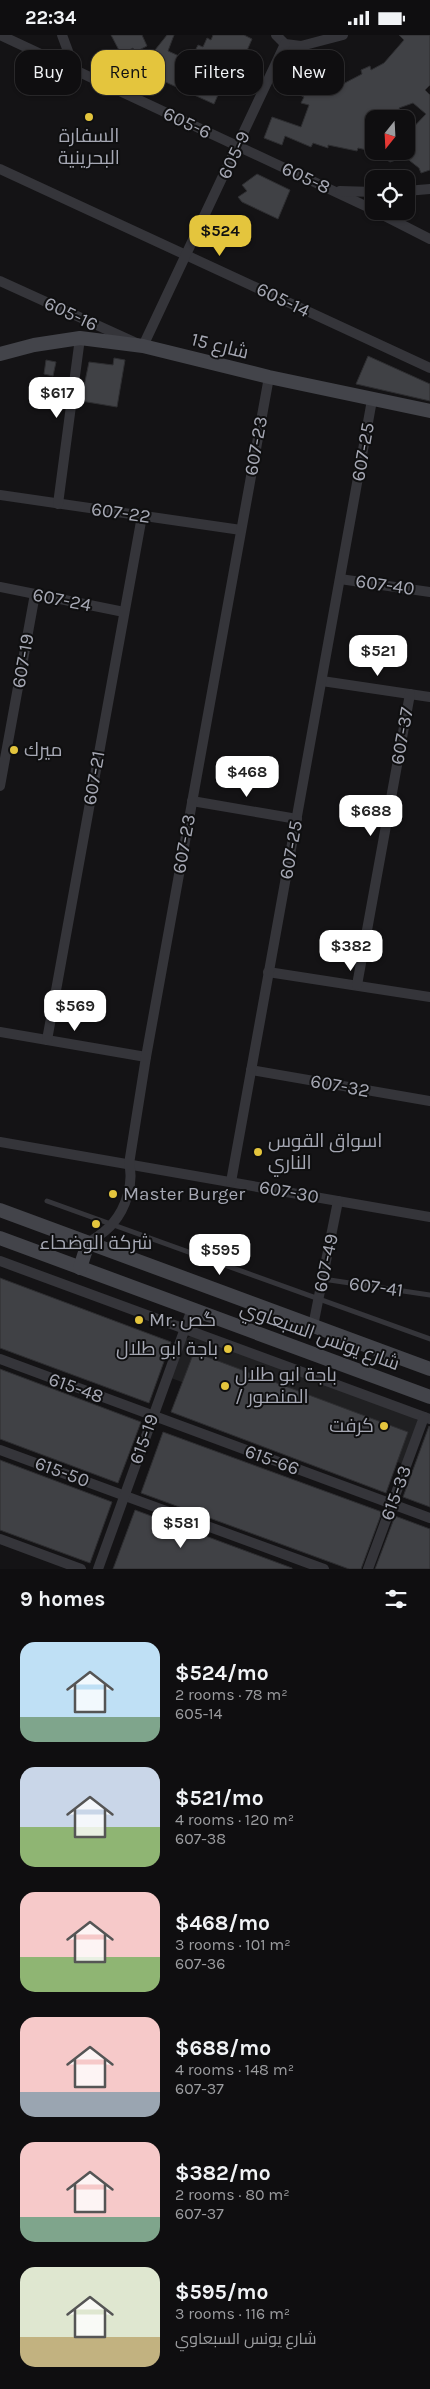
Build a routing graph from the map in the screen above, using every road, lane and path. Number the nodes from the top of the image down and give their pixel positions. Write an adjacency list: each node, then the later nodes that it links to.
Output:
1 (0, 35): 6 (street, 605-6)
2 (62, 35): 7 (street)
3 (276, 35): 5 (street)
4 (343, 35): 5 (street)
5 (285, 44): 9 (street, 605-9)
6 (32, 50)
7 (68, 50)
8 (81, 73): 9 (street, 605-6)
9 (238, 147): 13 (street, 605-8); 18 (street, 605-9)
10 (0, 169): 18 (street, 605-14)
11 (430, 189): 12 (street)
12 (415, 190)
13 (336, 191): 14 (street); 15 (street, 605-8)
14 (365, 193)
15 (365, 206)
16 (393, 220): 17 (street, 605-8)
17 (430, 239)
18 (186, 255): 21 (street, 605-9); 23 (street, 605-14)
19 (0, 281): 21 (street, 605-16)
20 (80, 338): 21 (main road, شارع 15); 22 (main road, شارع 15); 28 (street)
21 (143, 346): 24 (main road, شارع 15)
22 (0, 354)
23 (430, 368)
24 (269, 377): 25 (main road, شارع 15); 30 (street, 607-23)
25 (372, 400): 26 (main road, شارع 15); 31 (street, 607-25)
26 (430, 411)
27 (0, 495): 28 (street, 607-22)
28 (58, 504): 29 (street, 607-22)
29 (142, 516): 30 (street, 607-22); 35 (street, 607-21)
30 (241, 530): 40 (street, 607-23)
31 (340, 579): 33 (street, 607-40); 36 (street, 607-25)
32 (0, 587): 34 (street, 607-24)
33 (430, 592)
34 (35, 595): 35 (street, 607-24); 39 (street, 607-19)
35 (124, 612): 46 (street, 607-21)
36 (322, 681): 37 (street); 41 (street, 607-25)
37 (410, 694): 38 (street); 43 (street, 607-37)
38 (430, 697)
39 (0, 786)
40 (192, 801): 41 (street); 47 (street, 607-23)
41 (297, 819): 42 (street, 607-25)
42 (268, 972): 43 (street); 48 (street, 607-25)
43 (357, 985): 44 (street)
44 (430, 997)
45 (0, 1032): 46 (street)
46 (47, 1040): 47 (street)
47 (146, 1057): 51 (street, 607-23)
48 (250, 1070): 49 (street, 607-32); 52 (street, 607-25)
49 (430, 1101)
50 (0, 1142): 51 (street, 607-30)
51 (128, 1164): 52 (street, 607-30); 57 (street, 607-23)
52 (231, 1182): 54 (street, 607-30)
53 (47, 1201): 57 (lane)
54 (338, 1201): 56 (street, 607-30); 62 (street, 607-49)
55 (0, 1210): 59 (main road, شارع يونس السبعاوي)
56 (430, 1217)
57 (112, 1225): 59 (street); 64 (lane)
58 (0, 1238): 61 (main road, شارع يونس السبعاوي)
59 (88, 1243): 61 (main road); 66 (main road, شارع يونس السبعاوي)
60 (0, 1261): 67 (street)
61 (80, 1267): 65 (main road, شارع يونس السبعاوي)
62 (322, 1279): 63 (lane, 607-41); 64 (street, 607-49)
63 (430, 1295)
64 (318, 1299): 66 (street, 607-49); 68 (lane)
65 (192, 1309): 67 (street, 615-19); 71 (main road, شارع يونس السبعاوي)
66 (313, 1326): 70 (main road, شارع يونس السبعاوي)
67 (185, 1329): 72 (street, 615-19); 73 (street)
68 (430, 1339)
69 (0, 1359): 72 (street, 615-48)
70 (430, 1369)
71 (430, 1397)
72 (153, 1416): 75 (street, 615-19); 76 (street, 615-66)
73 (427, 1418): 76 (street, 615-33)
74 (0, 1450): 75 (street, 615-50)
75 (123, 1495): 80 (street, 615-19); 81 (street, 615-50)
76 (392, 1504): 77 (street, 615-66); 82 (street, 615-33)
77 (430, 1518)
78 (0, 1539): 79 (street)
79 (82, 1569)
80 (98, 1569)
81 (324, 1569)
82 (368, 1569)

